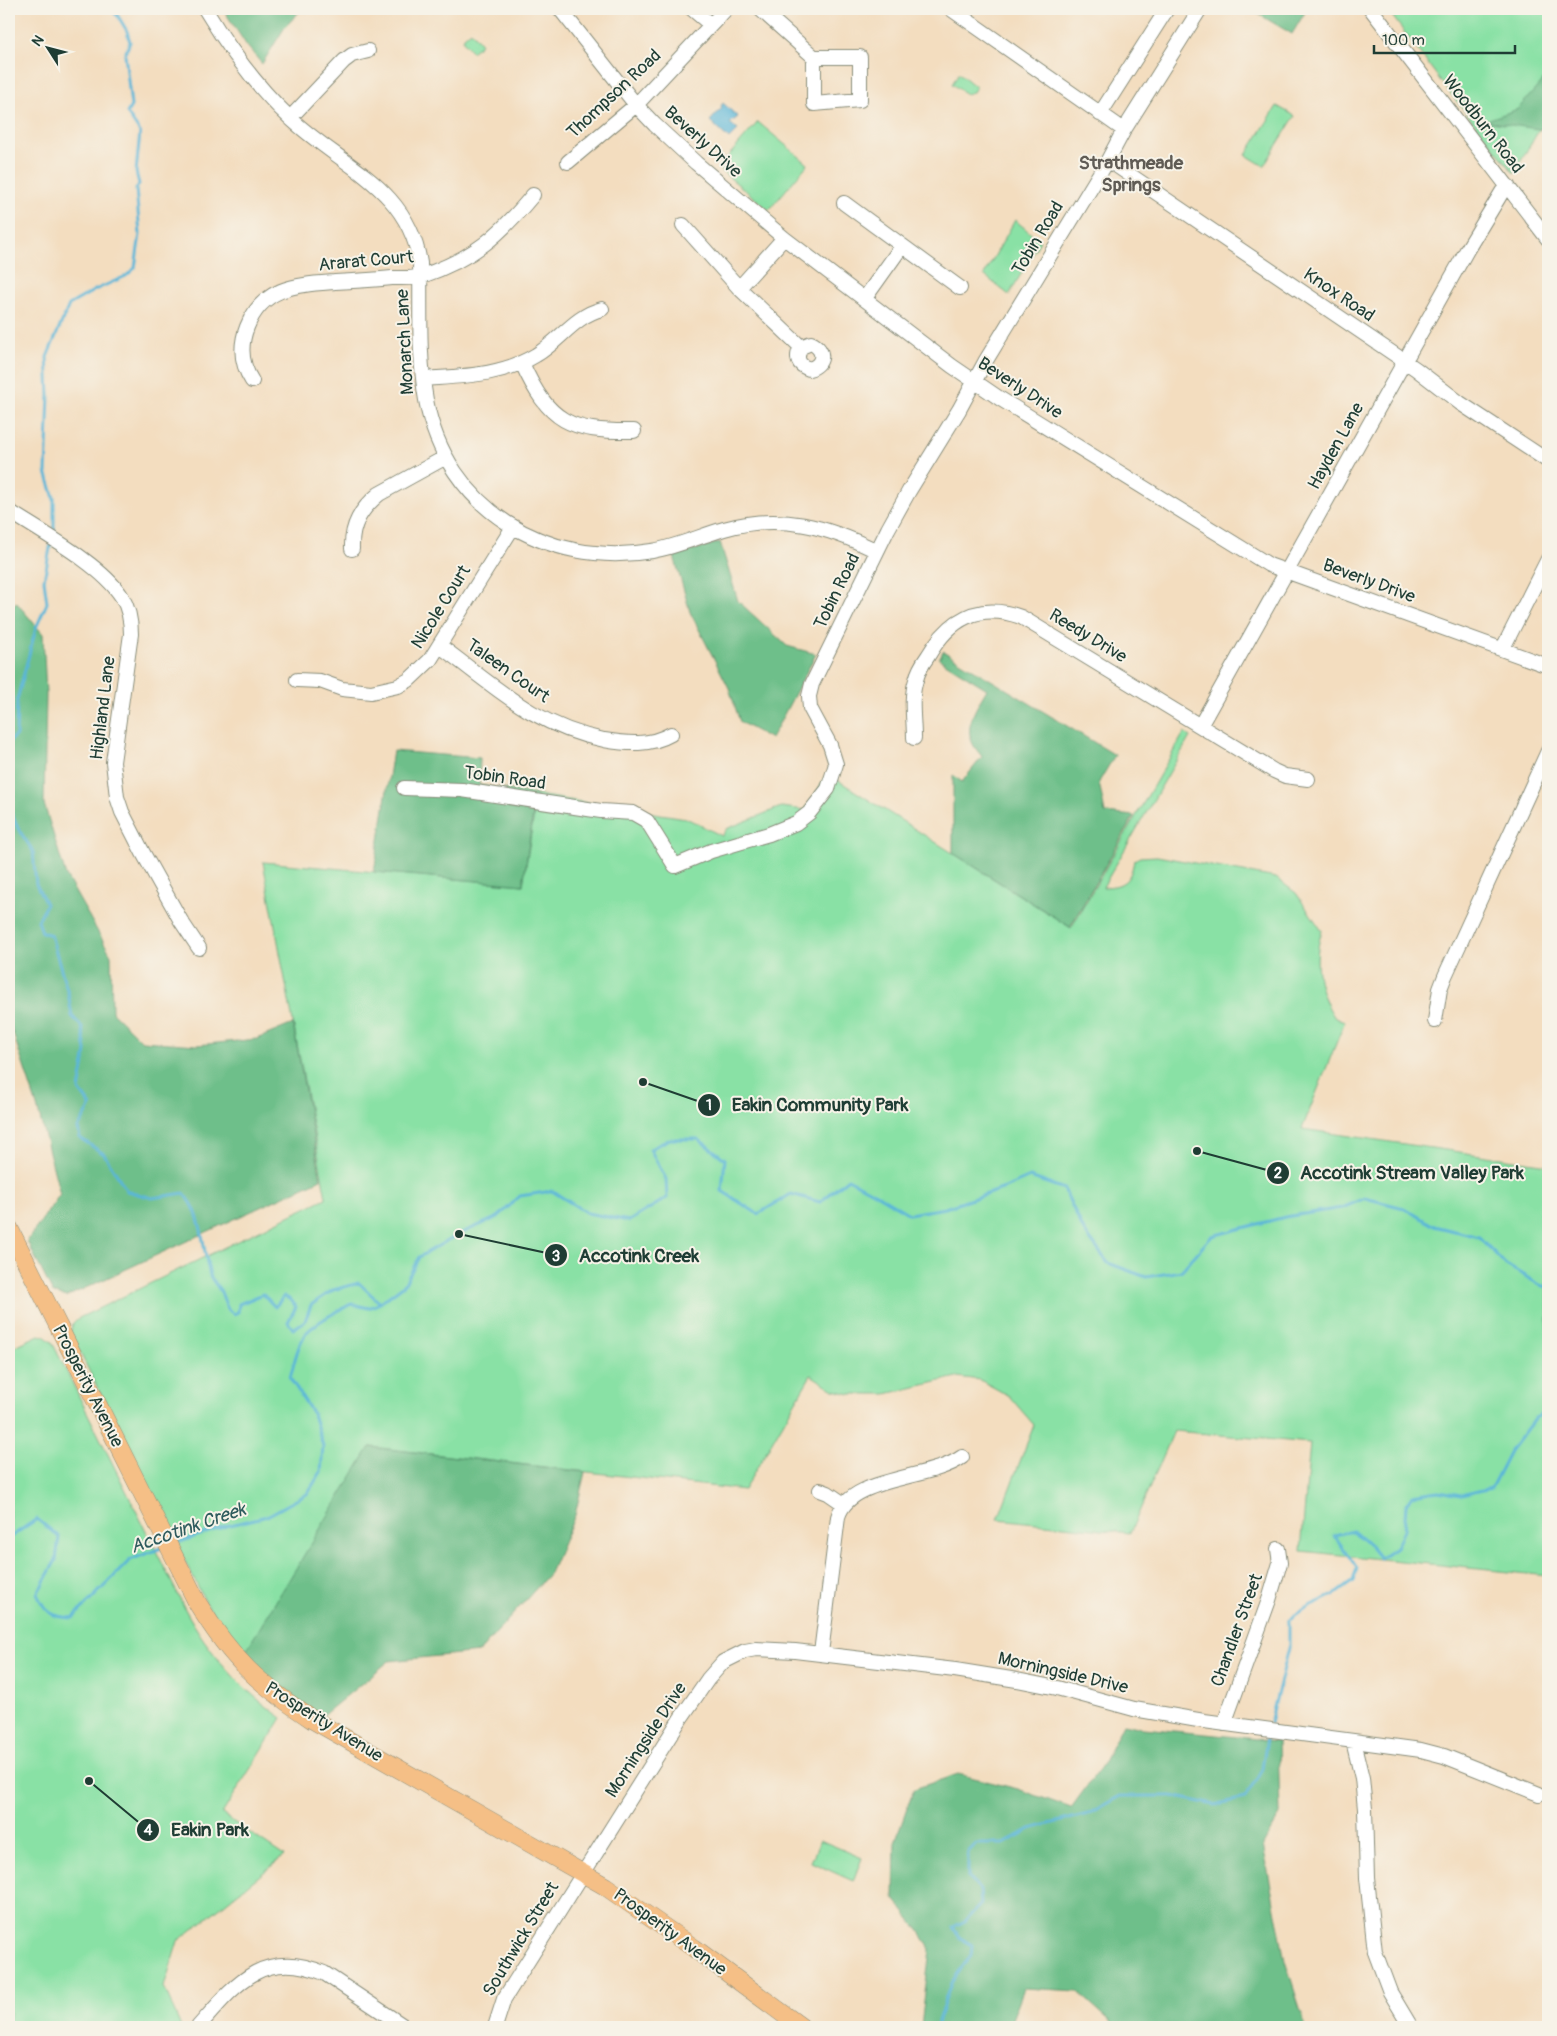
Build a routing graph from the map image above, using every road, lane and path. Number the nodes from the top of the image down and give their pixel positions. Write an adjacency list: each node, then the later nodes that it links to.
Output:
1 (206, 9): 15 (street, Monarch Lane)
2 (560, 9): 13 (street, Beverly Drive)
3 (692, 9): 10 (street)
4 (726, 9): 10 (street, Thompson Road)
5 (760, 9): 12 (street)
6 (952, 9): 14 (street)
7 (1167, 9): 14 (street)
8 (1200, 9): 16 (street, Tobin Road)
9 (1371, 9): 19 (street, Woodburn Road)
10 (712, 25): 13 (street, Thompson Road)
11 (368, 51): 15 (street)
12 (814, 57): 12 (street)
13 (636, 105): 18 (street, Thompson Road); 23 (street, Beverly Drive)
14 (1100, 114): 16 (street)
15 (290, 118): 26 (street, Monarch Lane)
16 (1124, 130): 17 (street, Tobin Road)
17 (1108, 160): 32 (street, Knox Road); 36 (street, Tobin Road)
18 (568, 162)
19 (1508, 186): 24 (street, Woodburn Road); 32 (street, Hayden Lane)
20 (533, 194): 26 (street, Ararat Court)
21 (844, 203): 25 (street)
22 (683, 225): 27 (street)
23 (784, 238): 27 (street); 29 (street, Beverly Drive)
24 (1548, 239)
25 (902, 246): 28 (street); 29 (street)
26 (420, 276): 34 (street, Monarch Lane); 35 (street, Ararat Court)
27 (739, 288): 31 (street)
28 (960, 288)
29 (864, 298): 36 (street, Beverly Drive)
30 (602, 310): 33 (street)
31 (801, 347)
32 (1404, 362): 39 (street, Knox Road); 45 (street, Hayden Lane)
33 (522, 363): 34 (street); 37 (street)
34 (423, 379): 38 (street, Monarch Lane)
35 (252, 380)
36 (974, 381): 43 (street, Tobin Road); 45 (street, Beverly Drive)
37 (634, 431)
38 (446, 457): 41 (street, Monarch Lane); 42 (street)
39 (1548, 461)
40 (9, 511): 56 (street, Highland Lane)
41 (513, 527): 43 (street, Monarch Lane); 46 (street, Nicole Court)
42 (352, 549)
43 (877, 551): 55 (street, Tobin Road)
44 (1548, 559): 47 (street)
45 (1286, 573): 47 (street, Beverly Drive); 50 (street, Hayden Lane)
46 (440, 646): 49 (street, Nicole Court); 51 (street, Taleen Court)
47 (1502, 648): 48 (street, Beverly Drive)
48 (1548, 666)
49 (297, 680)
50 (1200, 726): 52 (street, Reedy Drive); 54 (street, Reedy Drive)
51 (671, 734)
52 (914, 738)
53 (1548, 751): 57 (street)
54 (1308, 779)
55 (404, 788)
56 (199, 948)
57 (1435, 1021)
58 (9, 1228): 67 (main road, Prosperity Avenue)
59 (962, 1457): 61 (street)
60 (820, 1490): 61 (street)
61 (844, 1504): 63 (street)
62 (1278, 1549): 64 (street, Chandler Street)
63 (821, 1653): 64 (street, Morningside Drive); 67 (street, Morningside Drive)
64 (1224, 1724): 65 (street, Morningside Drive)
65 (1353, 1741): 66 (street, Morningside Drive); 72 (street)
66 (1539, 1794)
67 (583, 1873): 70 (street, Southwick Street); 71 (main road, Prosperity Avenue)
68 (198, 2027): 69 (street)
69 (405, 2027)
70 (495, 2027)
71 (801, 2027)
72 (1411, 2027)

